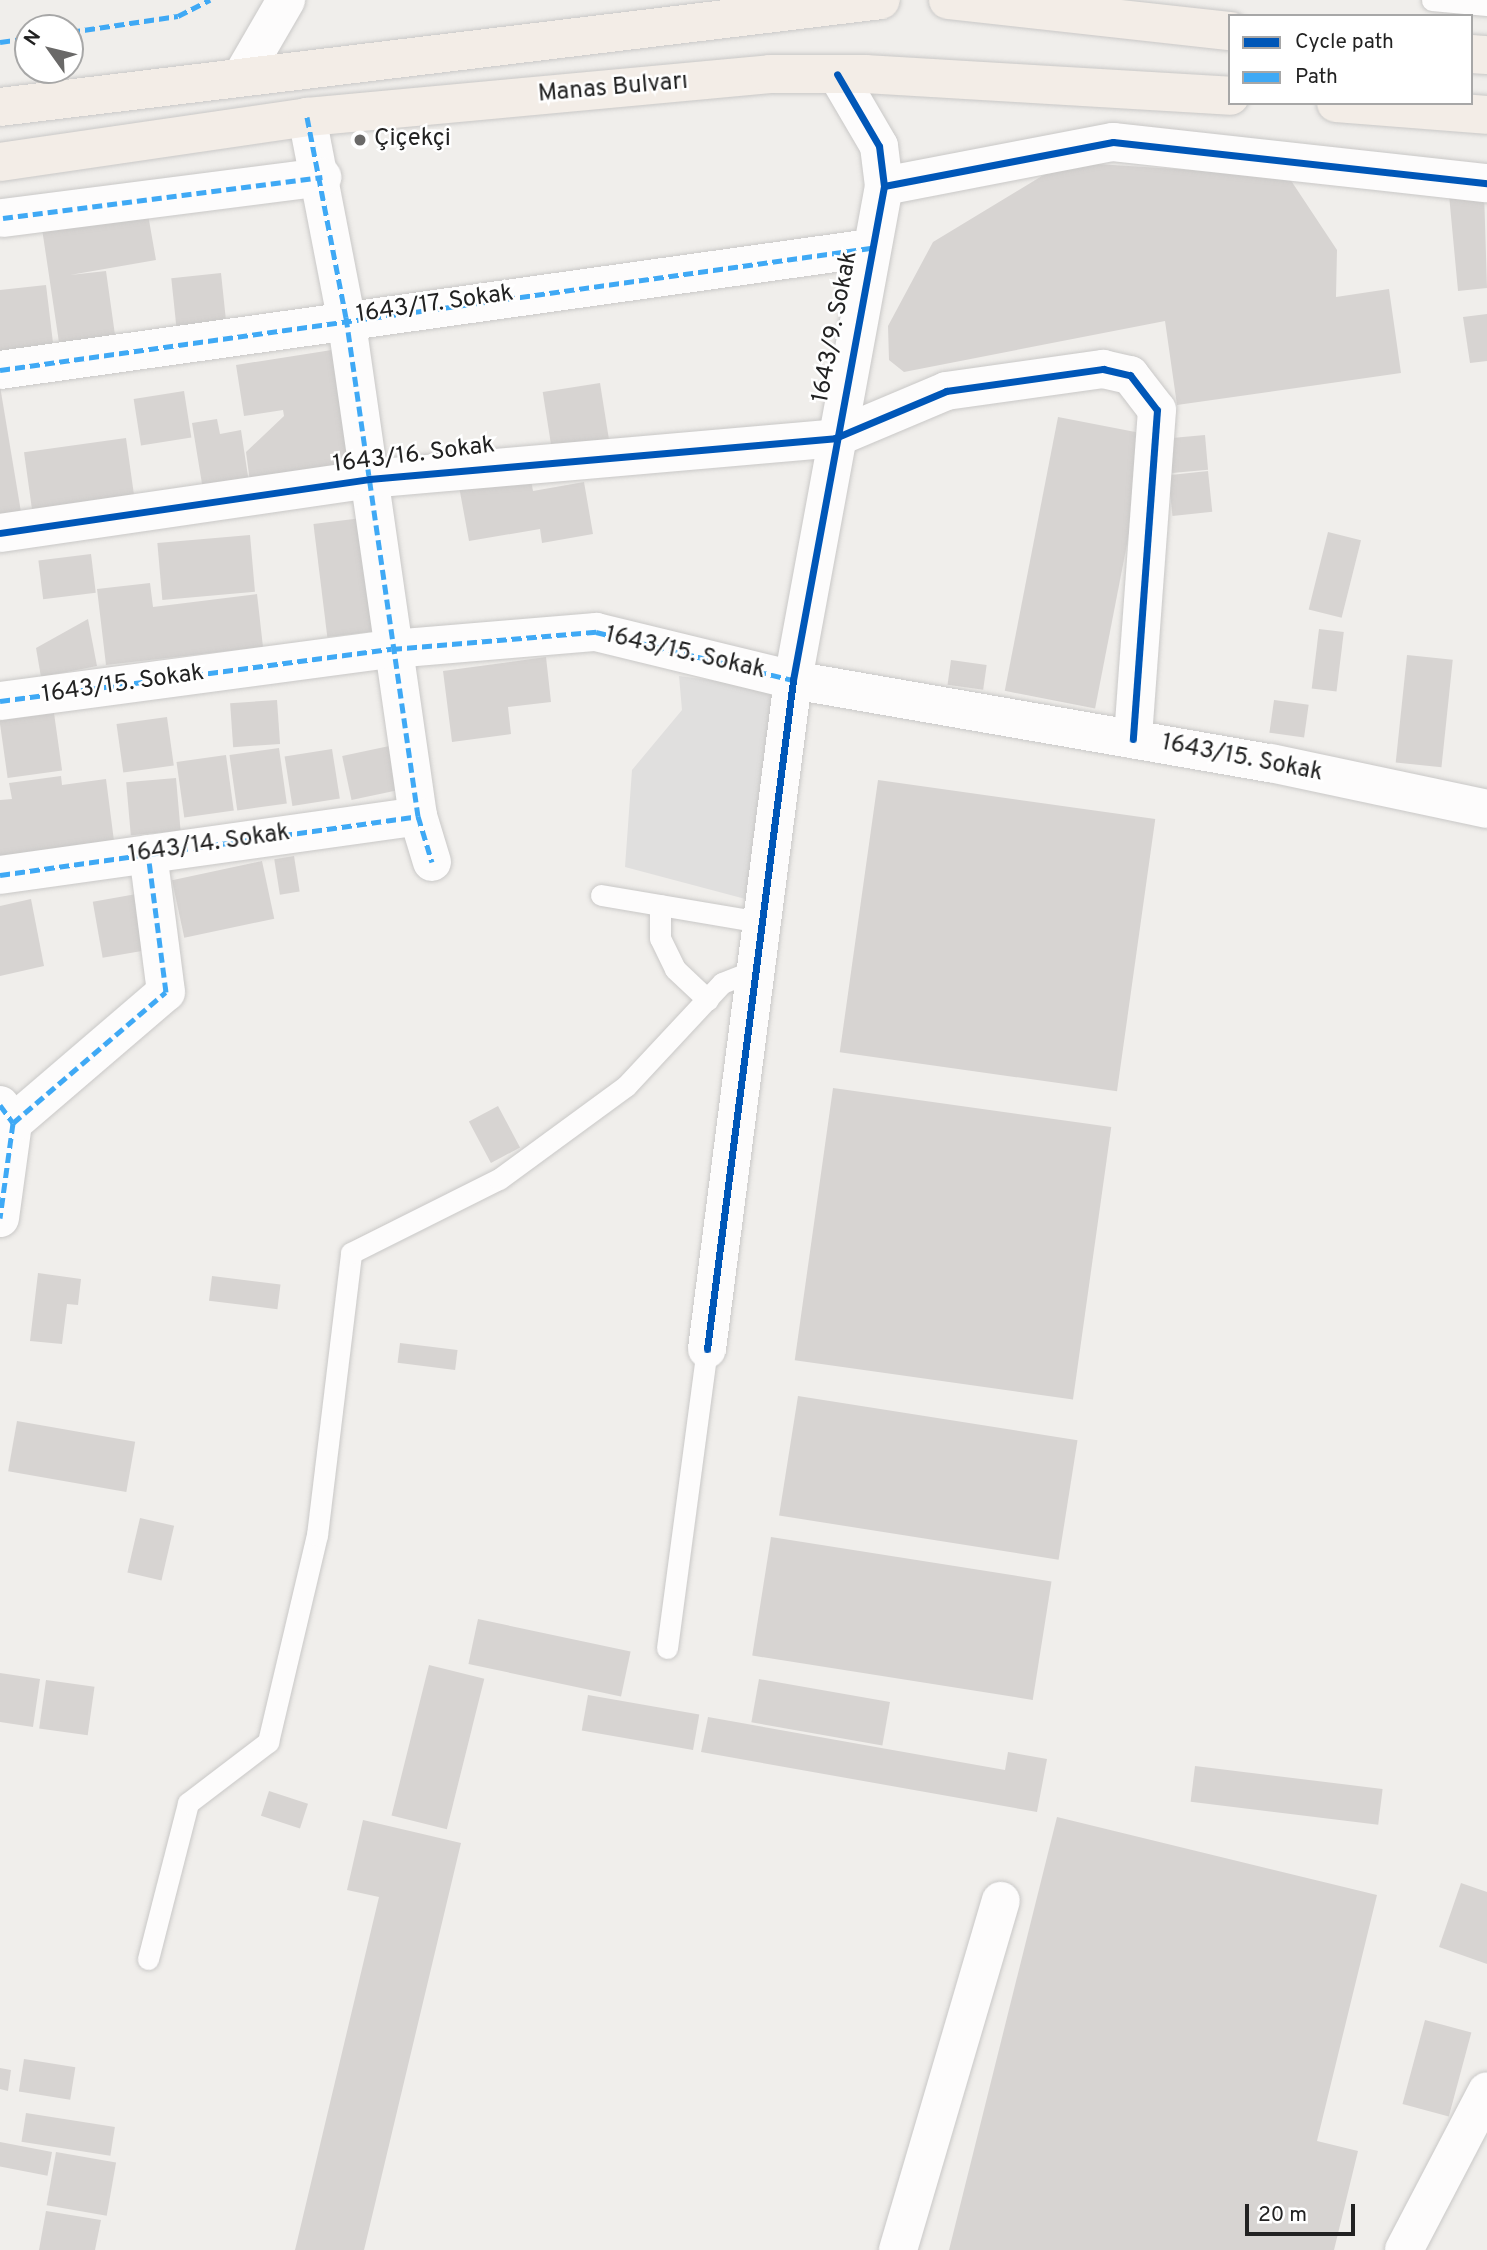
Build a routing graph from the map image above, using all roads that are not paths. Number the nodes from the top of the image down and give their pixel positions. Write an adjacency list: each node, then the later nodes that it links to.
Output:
1 (286, 0): 8 (street)
2 (881, 0): 8 (main road)
3 (948, 0): 6 (main road)
4 (1432, 0): 5 (lane)
5 (1487, 5)
6 (1228, 31)
7 (837, 74): 9 (main road, Manas Bulvarı); 13 (main road, Manas Bulvarı); 17 (street, 1643/9. Sokak)
8 (242, 76): 11 (main road)
9 (1228, 96)
10 (1361, 105): 12 (main road)
11 (0, 107)
12 (1487, 115)
13 (307, 117): 14 (main road, Manas Bulvarı); 15 (street)
14 (0, 162)
15 (322, 177): 18 (street); 20 (street)
16 (1487, 183): 17 (street)
17 (884, 186): 19 (street, 1643/9. Sokak)
18 (3, 218)
19 (870, 248): 20 (street, 1643/17. Sokak); 22 (street, 1643/9. Sokak)
20 (346, 317): 21 (street, 1643/17. Sokak); 23 (street)
21 (0, 370)
22 (835, 438): 23 (street, 1643/16. Sokak); 26 (street, 1643/9. Sokak); 28 (street, 1643/16. Sokak)
23 (369, 480): 24 (street, 1643/16. Sokak); 25 (street)
24 (0, 533)
25 (392, 649): 26 (street, 1643/15. Sokak); 27 (street, 1643/15. Sokak); 30 (street)
26 (793, 680): 28 (street, 1643/15. Sokak); 36 (street, 1643/9. Sokak)
27 (0, 701)
28 (1133, 739): 29 (street, 1643/15. Sokak)
29 (1487, 809)
30 (418, 816): 31 (street, 1643/14. Sokak); 32 (street)
31 (148, 854): 33 (street, 1643/14. Sokak); 39 (street)
32 (432, 862)
33 (0, 875)
34 (601, 895): 35 (lane)
35 (660, 905): 36 (lane); 38 (lane)
36 (766, 923): 37 (street, 1643/9. Sokak)
37 (760, 968): 38 (lane); 41 (street, 1643/9. Sokak)
38 (708, 1000): 44 (lane)
39 (6, 1114): 40 (street)
40 (0, 1218)
41 (707, 1349): 42 (lane)
42 (667, 1648)
43 (1001, 1901): 46 (street)
44 (148, 1959)
45 (1487, 2091): 47 (street)
46 (898, 2250)
47 (1404, 2250)

